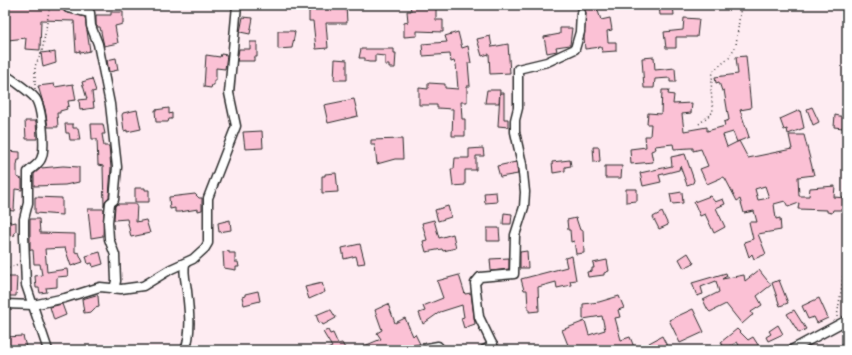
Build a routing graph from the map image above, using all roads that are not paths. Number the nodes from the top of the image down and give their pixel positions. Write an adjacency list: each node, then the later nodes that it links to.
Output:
1 (68, 5): 6 (street)
2 (237, 5): 5 (street)
3 (581, 13): 10 (street)
4 (5, 75): 8 (street)
5 (185, 264): 6 (street); 12 (street)
6 (114, 289): 8 (street)
7 (5, 304): 8 (street)
8 (32, 305): 11 (street)
9 (847, 320): 16 (street)
10 (494, 348): 15 (street)
11 (48, 350)
12 (186, 350)
13 (416, 350): 14 (street)
14 (441, 350)
15 (484, 350)
16 (791, 350)

